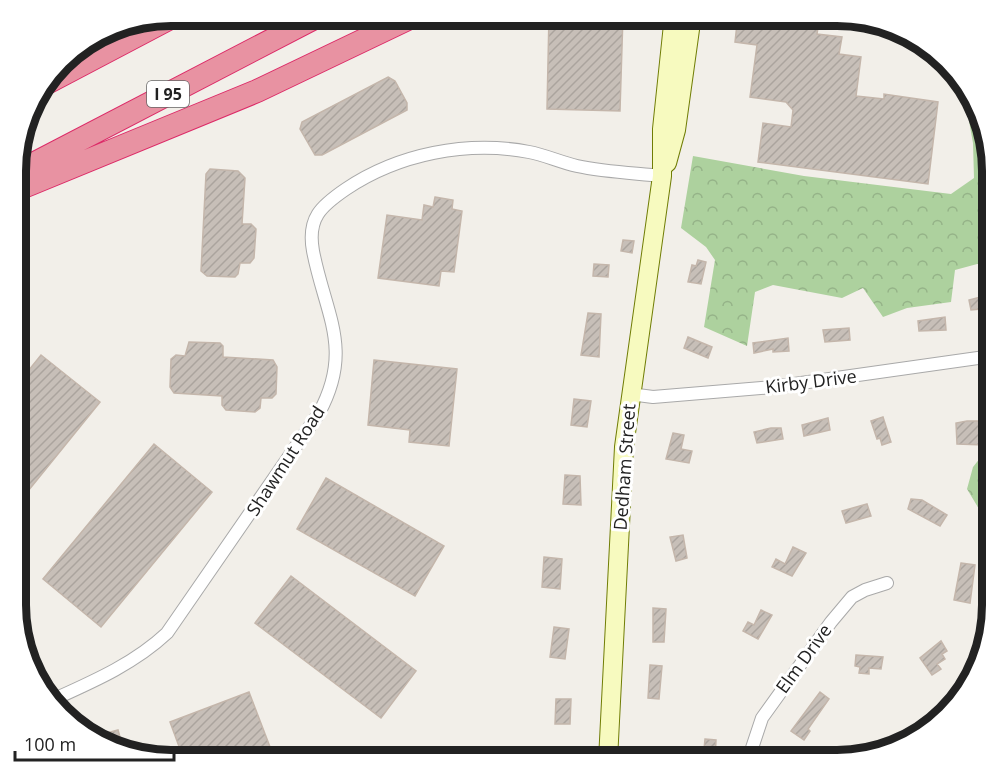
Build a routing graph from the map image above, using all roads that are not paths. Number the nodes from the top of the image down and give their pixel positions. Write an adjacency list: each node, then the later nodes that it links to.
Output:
1 (299, 26): 7 (highway, I 95)
2 (393, 26): 9 (highway)
3 (673, 26): 8 (main road, Dedham Street)
4 (690, 26): 8 (main road, Dedham Street)
5 (151, 27): 6 (highway)
6 (61, 75)
7 (26, 168)
8 (663, 176): 11 (main road, Dedham Street); 13 (street, Shawmut Road)
9 (26, 186)
10 (982, 357): 11 (street, Kirby Drive)
11 (630, 394): 14 (main road, Dedham Street)
12 (887, 583): 15 (street, Elm Drive)
13 (59, 697)
14 (609, 750)
15 (751, 750)

